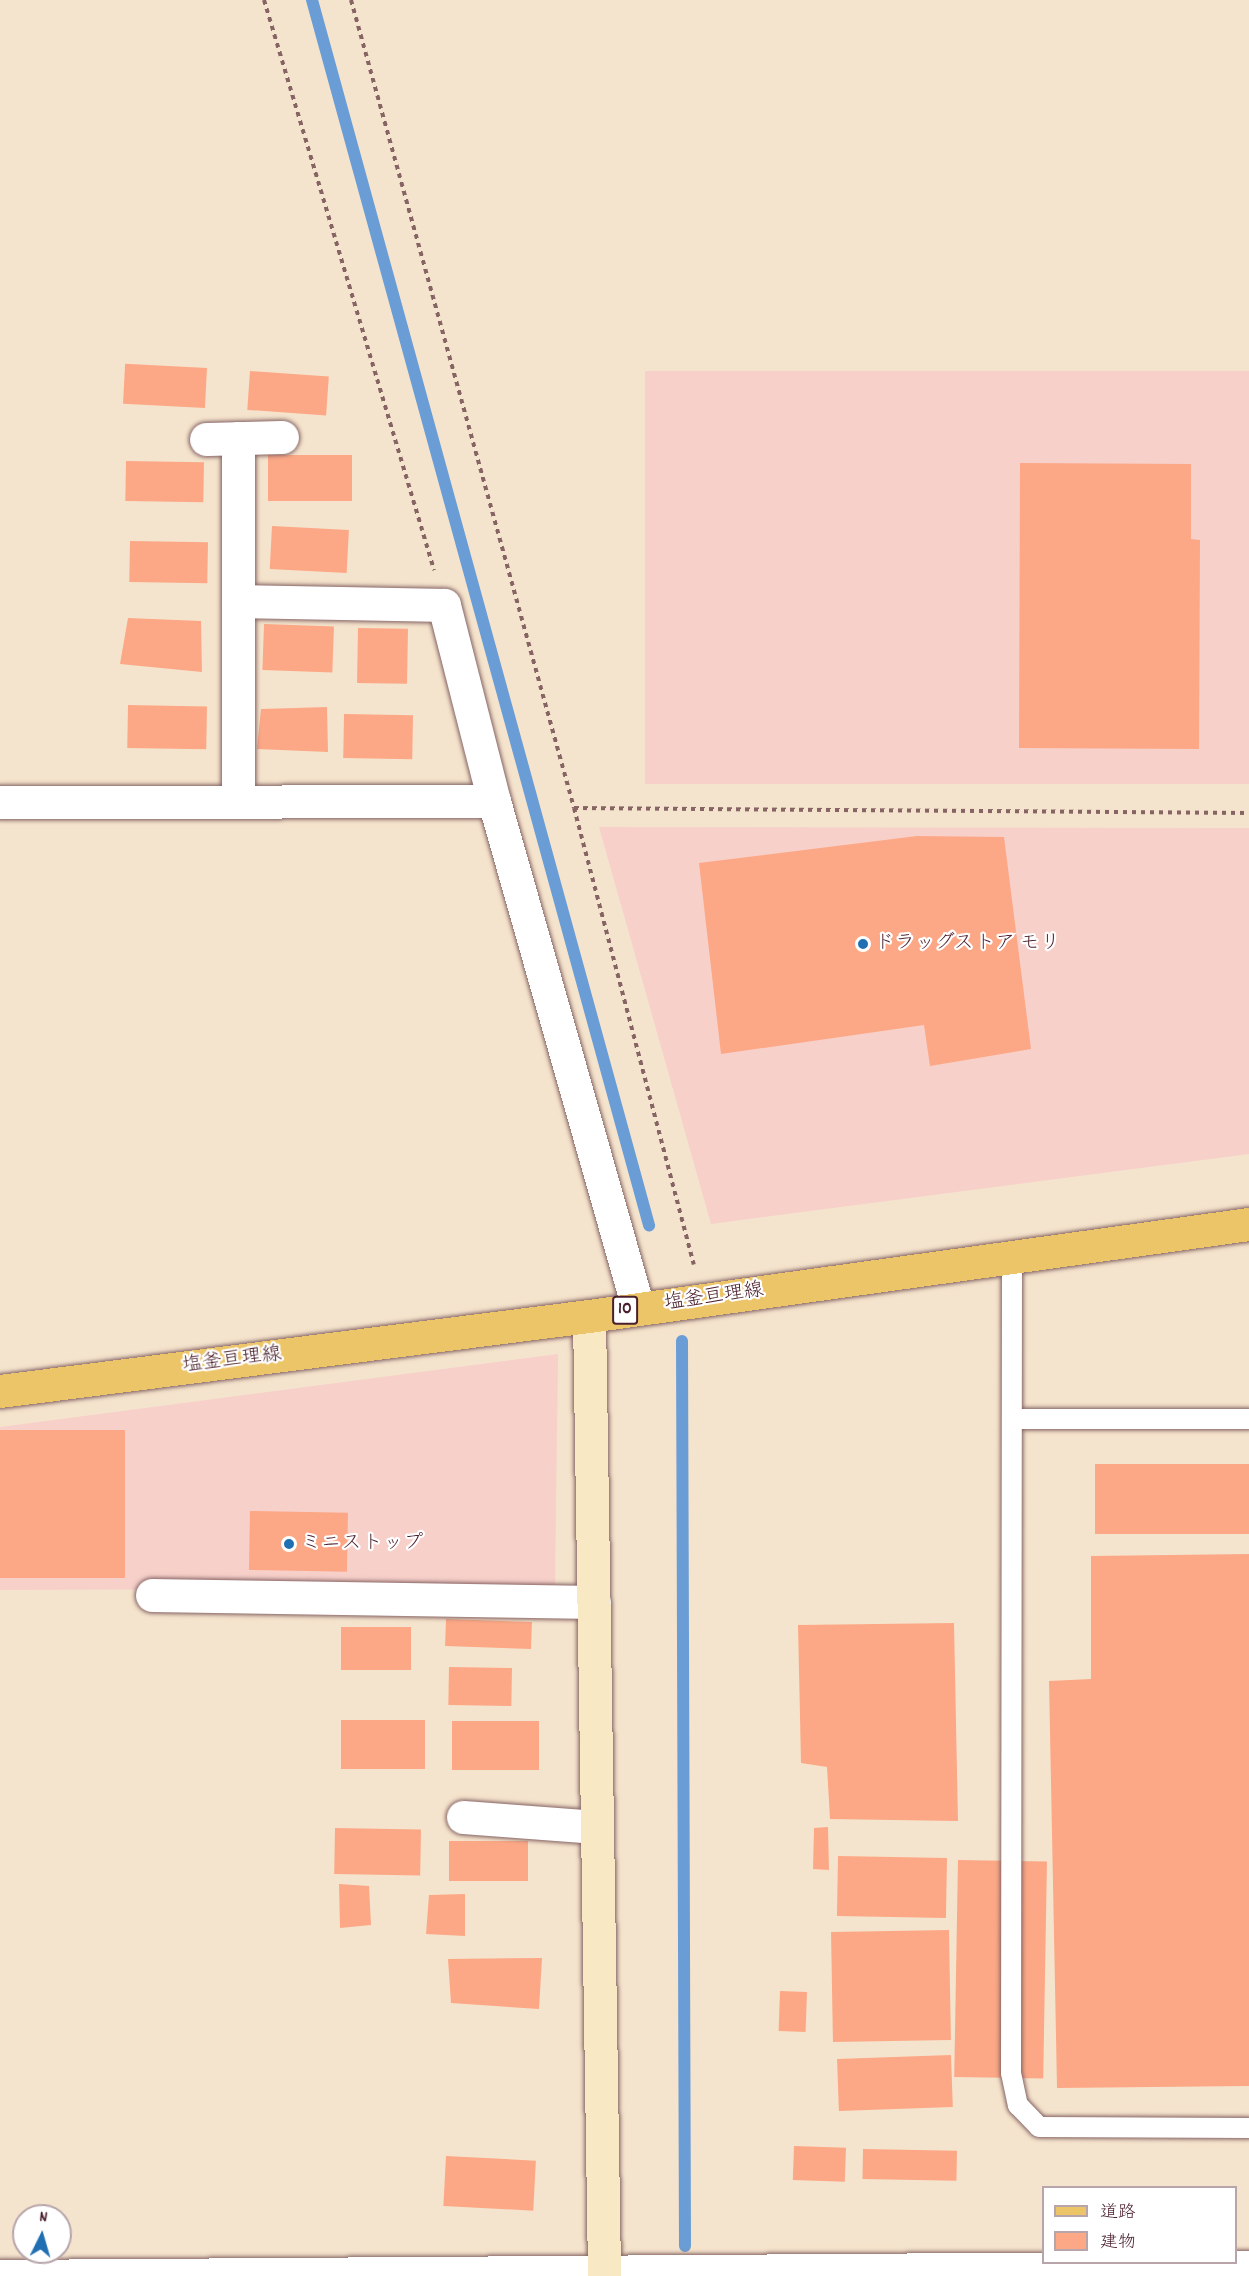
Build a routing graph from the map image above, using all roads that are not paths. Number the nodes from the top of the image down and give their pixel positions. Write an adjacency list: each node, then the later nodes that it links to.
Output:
1 (282, 437): 2 (street)
2 (238, 438): 3 (street); 4 (street)
3 (206, 439)
4 (238, 602): 5 (street); 6 (street)
5 (238, 801): 6 (street); 7 (street)
6 (494, 801): 10 (street)
7 (0, 802)
8 (1249, 1224): 9 (main road, 塩釜亘理線 / 10)
9 (1012, 1257): 10 (main road, 塩釜亘理線 / 10); 13 (lane)
10 (638, 1308): 11 (main road, 塩釜亘理線 / 10)
11 (590, 1316): 12 (main road, 塩釜亘理線 / 10); 16 (street)
12 (0, 1391)
13 (1011, 1419): 14 (lane); 19 (lane)
14 (1249, 1419)
15 (152, 1595): 16 (street)
16 (594, 1602): 18 (street)
17 (463, 1817): 18 (street)
18 (597, 1827): 21 (street)
19 (1249, 2128)
20 (1249, 2267): 21 (street)
21 (604, 2275): 22 (street)
22 (0, 2276)

